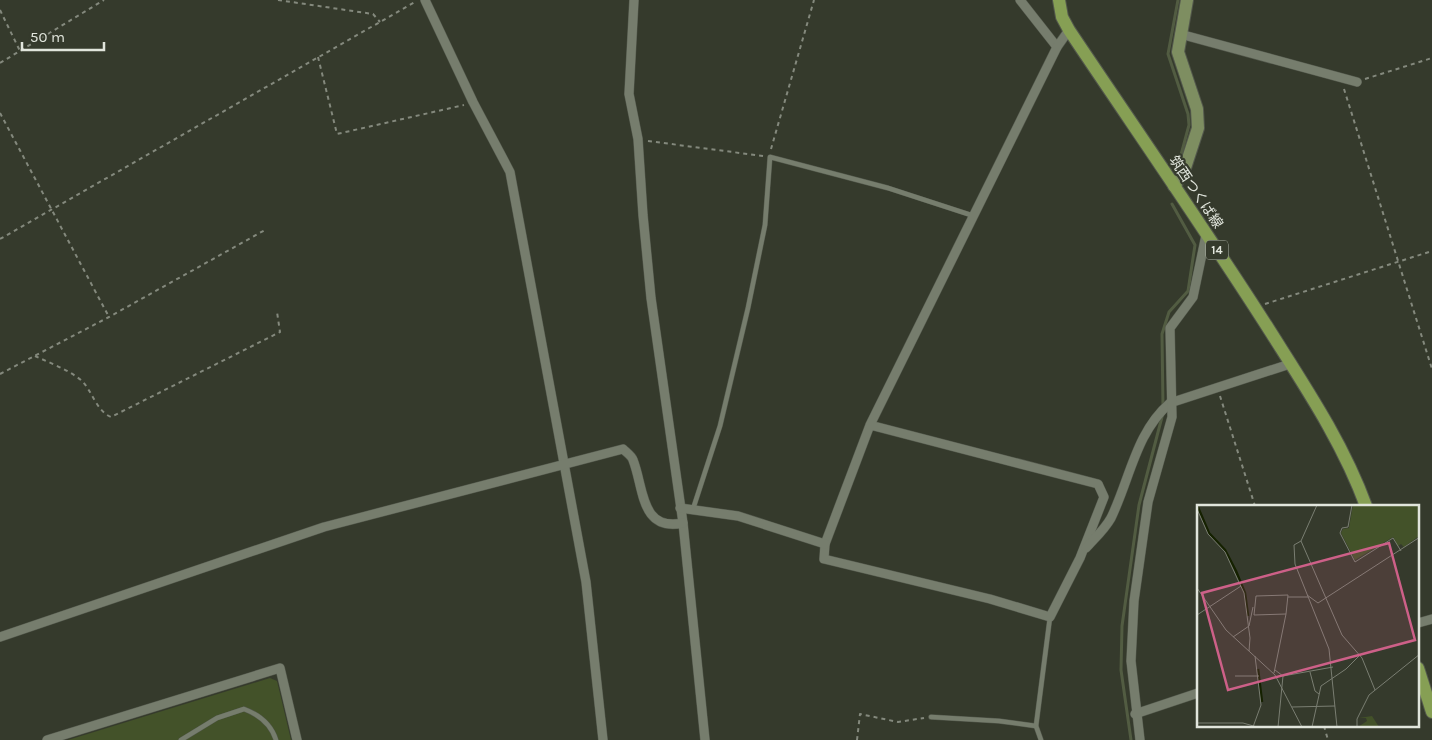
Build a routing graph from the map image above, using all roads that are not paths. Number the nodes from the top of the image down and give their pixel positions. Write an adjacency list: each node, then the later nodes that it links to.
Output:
1 (425, 0): 16 (street)
2 (634, 0): 18 (street)
3 (1020, 0): 8 (street)
4 (1059, 0): 6 (main road, 筑西つくば線 / 14)
5 (1188, 0): 7 (street)
6 (1069, 30): 8 (street); 10 (main road, 筑西つくば線 / 14)
7 (1180, 34): 9 (street); 10 (street)
8 (1057, 47): 11 (street)
9 (1357, 82)
10 (1174, 186): 12 (main road, 筑西つくば線 / 14)
11 (974, 216): 15 (street); 19 (lane)
12 (1206, 235): 13 (main road, 筑西つくば線 / 14); 14 (street)
13 (1290, 364): 14 (street); 17 (main road, 筑西つくば線 / 14)
14 (1170, 403): 22 (street); 28 (street)
15 (870, 425): 21 (street); 22 (street)
16 (564, 464): 20 (street); 24 (street); 35 (street)
17 (1366, 505)
18 (680, 508): 19 (street); 20 (street)
19 (693, 509): 21 (street)
20 (683, 523): 36 (street)
21 (825, 544): 23 (street)
22 (1082, 553): 23 (street)
23 (1050, 617): 30 (lane)
24 (0, 637)
25 (1420, 674): 27 (main road)
26 (1197, 693): 28 (street)
27 (1432, 712)
28 (1135, 714): 38 (street)
29 (931, 717): 30 (lane)
30 (1036, 726): 37 (lane)
31 (47, 740): 34 (street)
32 (181, 740): 33 (lane)
33 (276, 740)
34 (298, 740)
35 (603, 740)
36 (705, 740)
37 (1041, 740)
38 (1140, 740)

